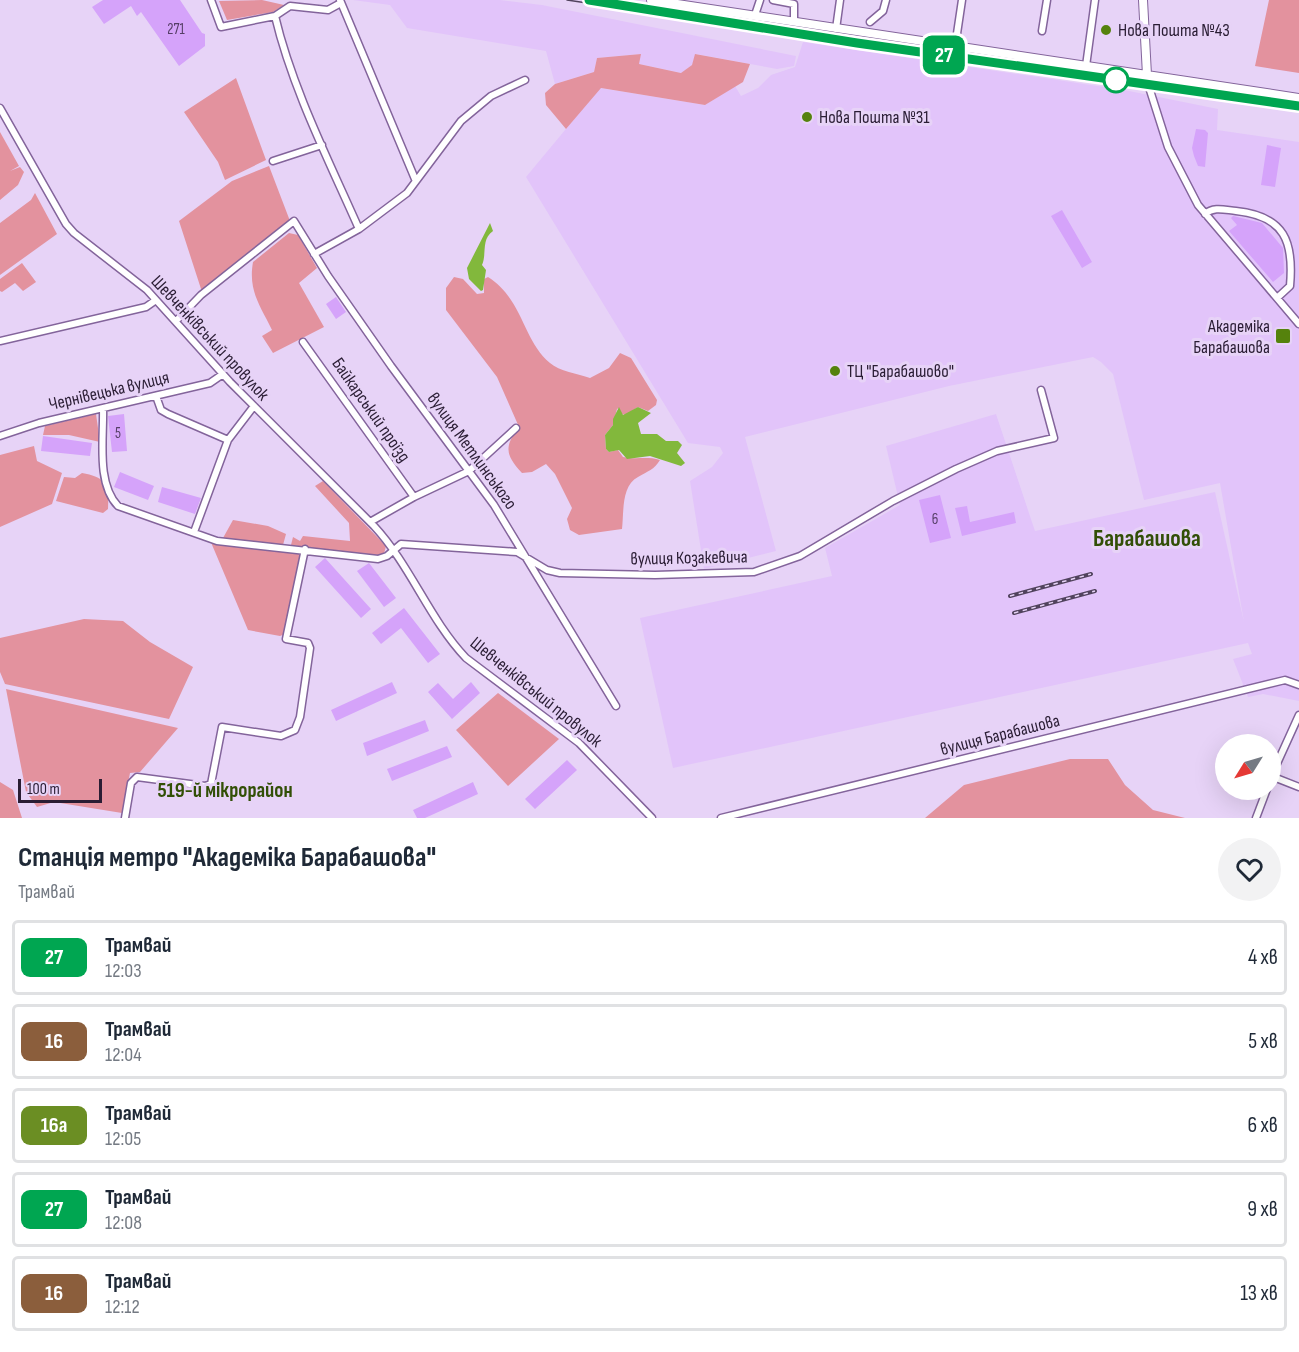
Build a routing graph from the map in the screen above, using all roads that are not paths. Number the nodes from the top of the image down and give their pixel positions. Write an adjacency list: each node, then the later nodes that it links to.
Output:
1 (211, 0): 13 (street)
2 (651, 0): 12 (main road)
3 (760, 0): 12 (street)
4 (773, 0): 14 (street)
5 (840, 0): 16 (street)
6 (886, 0): 15 (street)
7 (962, 0): 18 (street)
8 (1047, 0): 17 (street)
9 (1095, 0): 19 (street)
10 (1143, 0): 20 (main road)
11 (340, 2): 13 (street); 26 (street)
12 (755, 15): 14 (main road)
13 (275, 16): 24 (street)
14 (794, 22): 16 (main road)
15 (870, 22)
16 (836, 29): 18 (main road)
17 (1042, 31)
18 (955, 47): 19 (main road)
19 (1086, 66): 20 (main road)
20 (1147, 75): 22 (main road); 27 (street)
21 (525, 80): 26 (street)
22 (1299, 98)
23 (0, 108): 31 (street, Шевченківський провулок)
24 (322, 145): 25 (street); 28 (street)
25 (273, 161)
26 (415, 179): 28 (street)
27 (1204, 214): 30 (street); 30 (street)
28 (359, 229): 29 (street)
29 (314, 254): 32 (street, вулиця Метлинського); 44 (street, вулиця Метлинського)
30 (1277, 297): 33 (street)
31 (156, 300): 32 (street, Шевченківський провулок); 34 (street)
32 (176, 321): 36 (street, Шевченківський провулок)
33 (1299, 324)
34 (0, 341)
35 (303, 342): 45 (street, Байкарський проїзд)
36 (223, 374): 38 (street, Чернівецька вулиця); 39 (street, Шевченківський провулок)
37 (1041, 390): 50 (street, вулиця Козакевича)
38 (156, 396): 40 (street, Чернівецька вулиця); 43 (street)
39 (254, 406): 43 (street); 46 (street, Шевченківський провулок)
40 (103, 408): 42 (street, Чернівецька вулиця); 47 (street)
41 (516, 428): 44 (street)
42 (0, 436)
43 (228, 440): 47 (street)
44 (469, 471): 45 (street); 50 (street, вулиця Метлинського)
45 (414, 497): 46 (street)
46 (370, 522): 48 (street, Шевченківський провулок)
47 (194, 532): 49 (street)
48 (395, 548): 49 (street); 50 (street, вулиця Козакевича); 59 (street, Шевченківський провулок)
49 (307, 549): 58 (street)
50 (525, 554): 52 (street, вулиця Метлинського)
51 (1299, 685): 60 (street, вулиця Барабашова)
52 (616, 706)
53 (1299, 715): 54 (street)
54 (1281, 755)
55 (1281, 781): 56 (street)
56 (1299, 787)
57 (1263, 800): 61 (street)
58 (124, 818)
59 (652, 818)
60 (721, 818)
61 (1256, 818)

